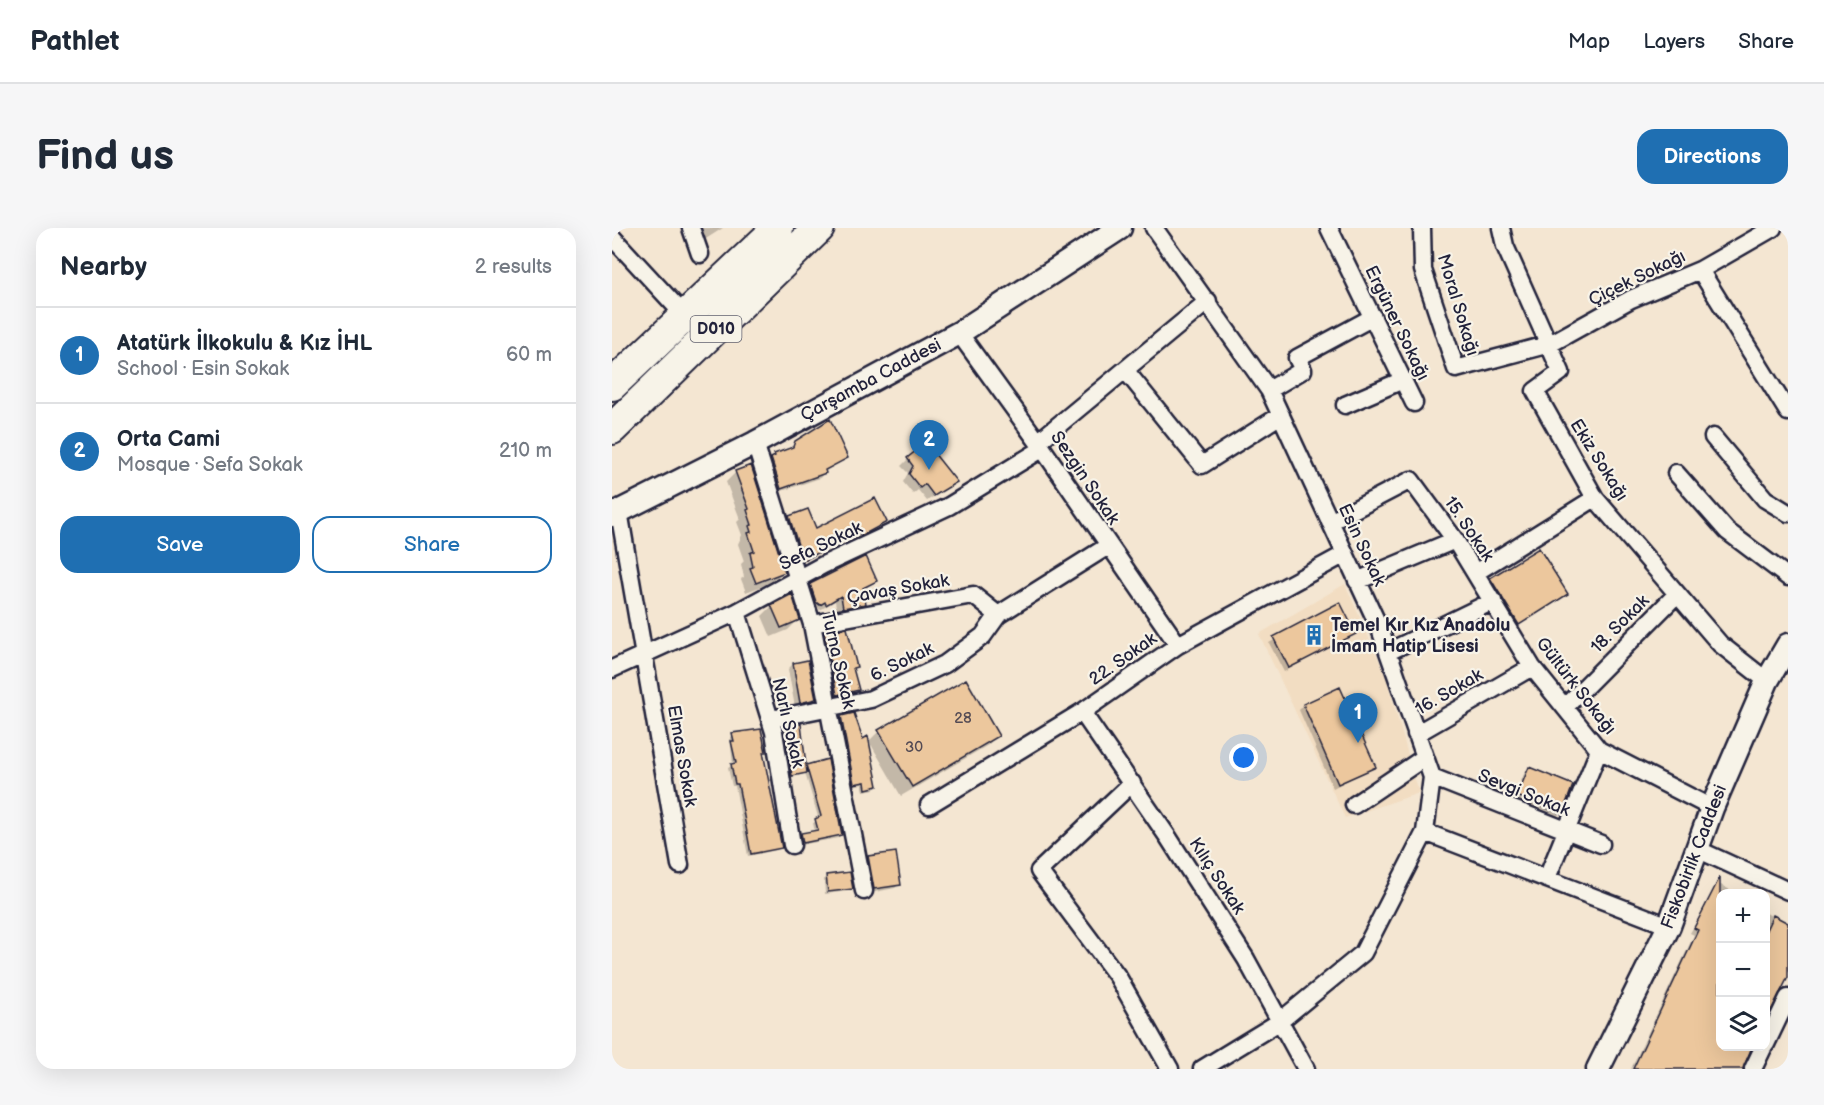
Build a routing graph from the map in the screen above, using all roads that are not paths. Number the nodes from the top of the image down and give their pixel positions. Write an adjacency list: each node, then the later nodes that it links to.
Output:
1 (691, 228): 12 (street)
2 (778, 228): 15 (highway, D010)
3 (819, 228): 27 (highway, D010)
4 (1120, 228): 17 (main road, Çarşamba Caddesi)
5 (1154, 228): 14 (street, Esin Sokak)
6 (1329, 228): 16 (street, Ergüner Sokağı)
7 (1422, 228): 18 (street, Moral Sokağı)
8 (1501, 228): 18 (street, Ekiz Sokağı)
9 (1773, 228): 10 (street, Çiçek Sokağı)
10 (1747, 234): 13 (street, Çiçek Sokağı)
11 (612, 237): 15 (street)
12 (700, 254)
13 (1700, 270): 18 (street, Çiçek Sokağı); 25 (street)
14 (1208, 301): 19 (street, Sefa Sokak); 22 (street, Esin Sokak)
15 (685, 316): 21 (highway, D010)
16 (1373, 317): 20 (street, Ergüner Sokağı); 22 (street)
17 (959, 333): 29 (main road, Çarşamba Caddesi); 30 (street, Sezgin Sokak)
18 (1550, 344): 32 (street, Ekiz Sokağı)
19 (1126, 371): 26 (street); 30 (street, Sefa Sokak)
20 (1403, 380): 23 (street, Ergüner Sokağı); 24 (street)
21 (612, 385)
22 (1269, 390): 26 (street, Esin Sokak)
23 (1414, 404)
24 (1345, 405)
25 (1788, 412)
26 (1281, 415): 35 (street, Esin Sokak)
27 (612, 429)
28 (1713, 437): 34 (street)
29 (755, 443): 33 (main road, Çarşamba Caddesi); 41 (street, Turna Sokak)
30 (1040, 446): 37 (street, Sezgin Sokak); 41 (street, Sefa Sokak)
31 (1676, 473): 40 (street)
32 (1595, 498): 39 (street); 43 (street, Ekiz Sokağı)
33 (615, 513): 51 (street, Elmas Sokak)
34 (1788, 513)
35 (1330, 522): 36 (street, 15. Sokak); 38 (street, Esin Sokak)
36 (1455, 540): 39 (street, 15. Sokak); 42 (street)
37 (1108, 546): 46 (street); 48 (street, Sezgin Sokak)
38 (1345, 554): 42 (street, Esin Sokak); 48 (street, 22. Sokak)
39 (1475, 573): 44 (street, 15. Sokak)
40 (1788, 577)
41 (797, 578): 45 (street, Sefa Sokak); 47 (street, Turna Sokak)
42 (1357, 581): 50 (street, Esin Sokak)
43 (1677, 594): 54 (street, Ekiz Sokağı); 56 (street, 18. Sokak)
44 (1493, 601): 50 (street); 52 (street, Gültürk Sokağı)
45 (737, 612): 51 (street, Sefa Sokak); 58 (street, Narlı Sokak)
46 (998, 615): 47 (street, Çavaş Sokak); 55 (street, 6. Sokak)
47 (812, 624): 55 (street, Turna Sokak)
48 (1178, 645): 57 (street, 22. Sokak)
49 (1788, 645): 54 (main road, Fiskobirlik Caddesi)
50 (1388, 652): 59 (street, Esin Sokak)
51 (645, 654): 53 (street, Sefa Sokak); 72 (street, Elmas Sokak)
52 (1532, 667): 56 (street, Gültürk Sokağı); 59 (street, 16. Sokak)
53 (612, 669)
54 (1767, 681): 66 (main road, Fiskobirlik Caddesi)
55 (829, 706): 58 (street, 6. Sokak); 74 (street, Turna Sokak)
56 (1565, 707): 60 (street, Gültürk Sokağı)
57 (1082, 712): 63 (street, Kılıç Sokak); 64 (street, 22. Sokak)
58 (771, 719): 70 (street, Narlı Sokak)
59 (1416, 734): 61 (street, Esin Sokak)
60 (1599, 750): 66 (street, Gültürk Sokağı); 67 (street)
61 (1425, 757): 62 (street, Esin Sokak); 65 (street)
62 (1432, 777): 67 (street, Sevgi Sokak); 68 (street, Esin Sokak)
63 (1132, 783): 78 (street, Kılıç Sokak); 81 (street)
64 (929, 805)
65 (1354, 805)
66 (1712, 808): 71 (main road, Fiskobirlik Caddesi)
67 (1566, 830): 69 (street, Sevgi Sokak); 73 (street)
68 (1425, 832): 73 (street); 78 (street, Esin Sokak)
69 (1601, 844)
70 (792, 845)
71 (1697, 849): 75 (street); 76 (main road, Fiskobirlik Caddesi)
72 (680, 865)
73 (1547, 878): 76 (street)
74 (864, 891)
75 (1788, 891)
76 (1669, 926): 84 (main road, Fiskobirlik Caddesi)
77 (1788, 998): 79 (street)
78 (1279, 1022): 82 (street, Esin Sokak); 83 (street, Kılıç Sokak)
79 (1770, 1035)
80 (1762, 1051): 85 (street)
81 (1170, 1069)
82 (1202, 1069)
83 (1306, 1069)
84 (1598, 1069)
85 (1753, 1069)

